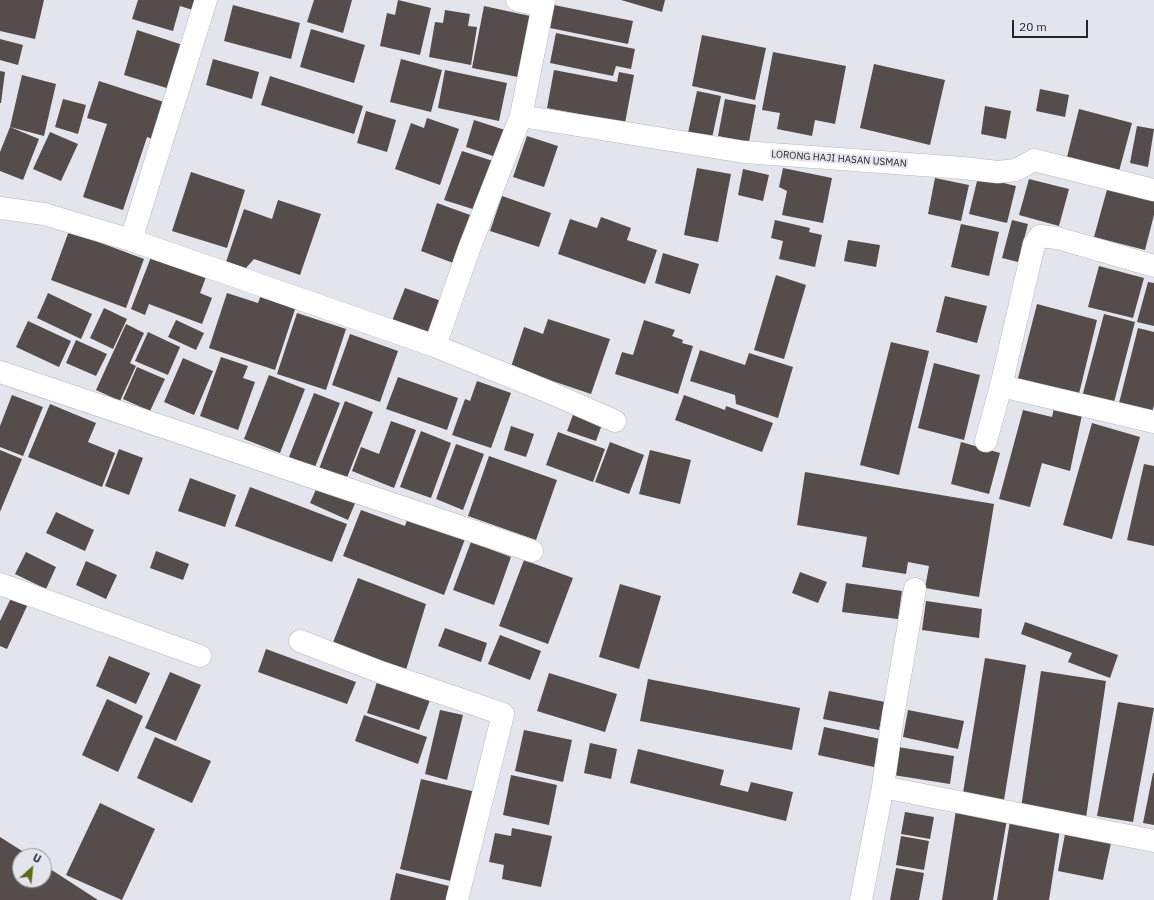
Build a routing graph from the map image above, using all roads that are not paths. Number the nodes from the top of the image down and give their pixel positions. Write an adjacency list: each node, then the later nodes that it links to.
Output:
1 (206, 0): 7 (street)
2 (517, 0): 3 (street)
3 (544, 3): 4 (street)
4 (521, 116): 5 (street, LORONG HAJI HASAN USMAN); 9 (street)
5 (1154, 190)
6 (0, 208): 7 (street)
7 (131, 240): 9 (street)
8 (1154, 266): 11 (street)
9 (435, 346): 12 (street)
10 (0, 372): 15 (street)
11 (1001, 386): 13 (street); 14 (street)
12 (615, 421)
13 (1154, 422)
14 (986, 441)
15 (532, 551)
16 (0, 584): 19 (street)
17 (915, 589): 20 (street)
18 (300, 641): 22 (street)
19 (200, 656)
20 (883, 787): 21 (street); 23 (street)
21 (1154, 841)
22 (458, 900)
23 (861, 900)

